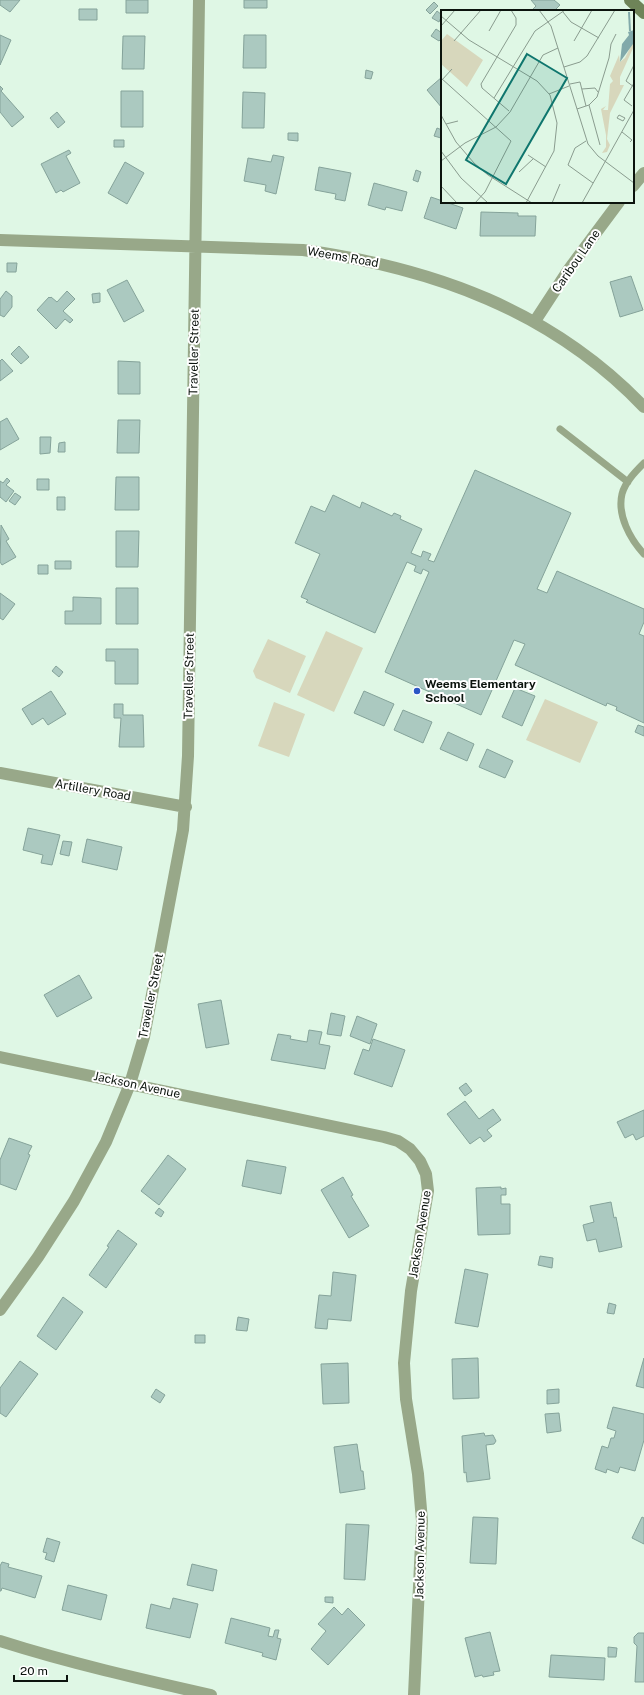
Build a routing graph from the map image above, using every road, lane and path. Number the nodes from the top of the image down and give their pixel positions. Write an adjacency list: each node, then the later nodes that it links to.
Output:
1 (199, 0): 8 (street, Traveller Street)
2 (630, 0): 3 (main road)
3 (644, 13)
4 (644, 173): 5 (street)
5 (634, 185)
6 (618, 203): 9 (street, Caribou Lane)
7 (0, 240): 8 (street, Weems Road)
8 (196, 246): 9 (street, Weems Road); 16 (street, Traveller Street)
9 (535, 321): 10 (street, Weems Road)
10 (644, 407)
11 (560, 429): 13 (lane)
12 (644, 463): 13 (lane)
13 (628, 482): 14 (lane)
14 (644, 554)
15 (0, 773): 16 (street, Artillery Road)
16 (186, 807): 18 (street, Traveller Street)
17 (0, 1057): 18 (street, Jackson Avenue)
18 (130, 1084): 19 (street, Traveller Street); 22 (street, Jackson Avenue)
19 (0, 1310)
20 (0, 1641): 21 (street)
21 (211, 1695)
22 (414, 1695)

